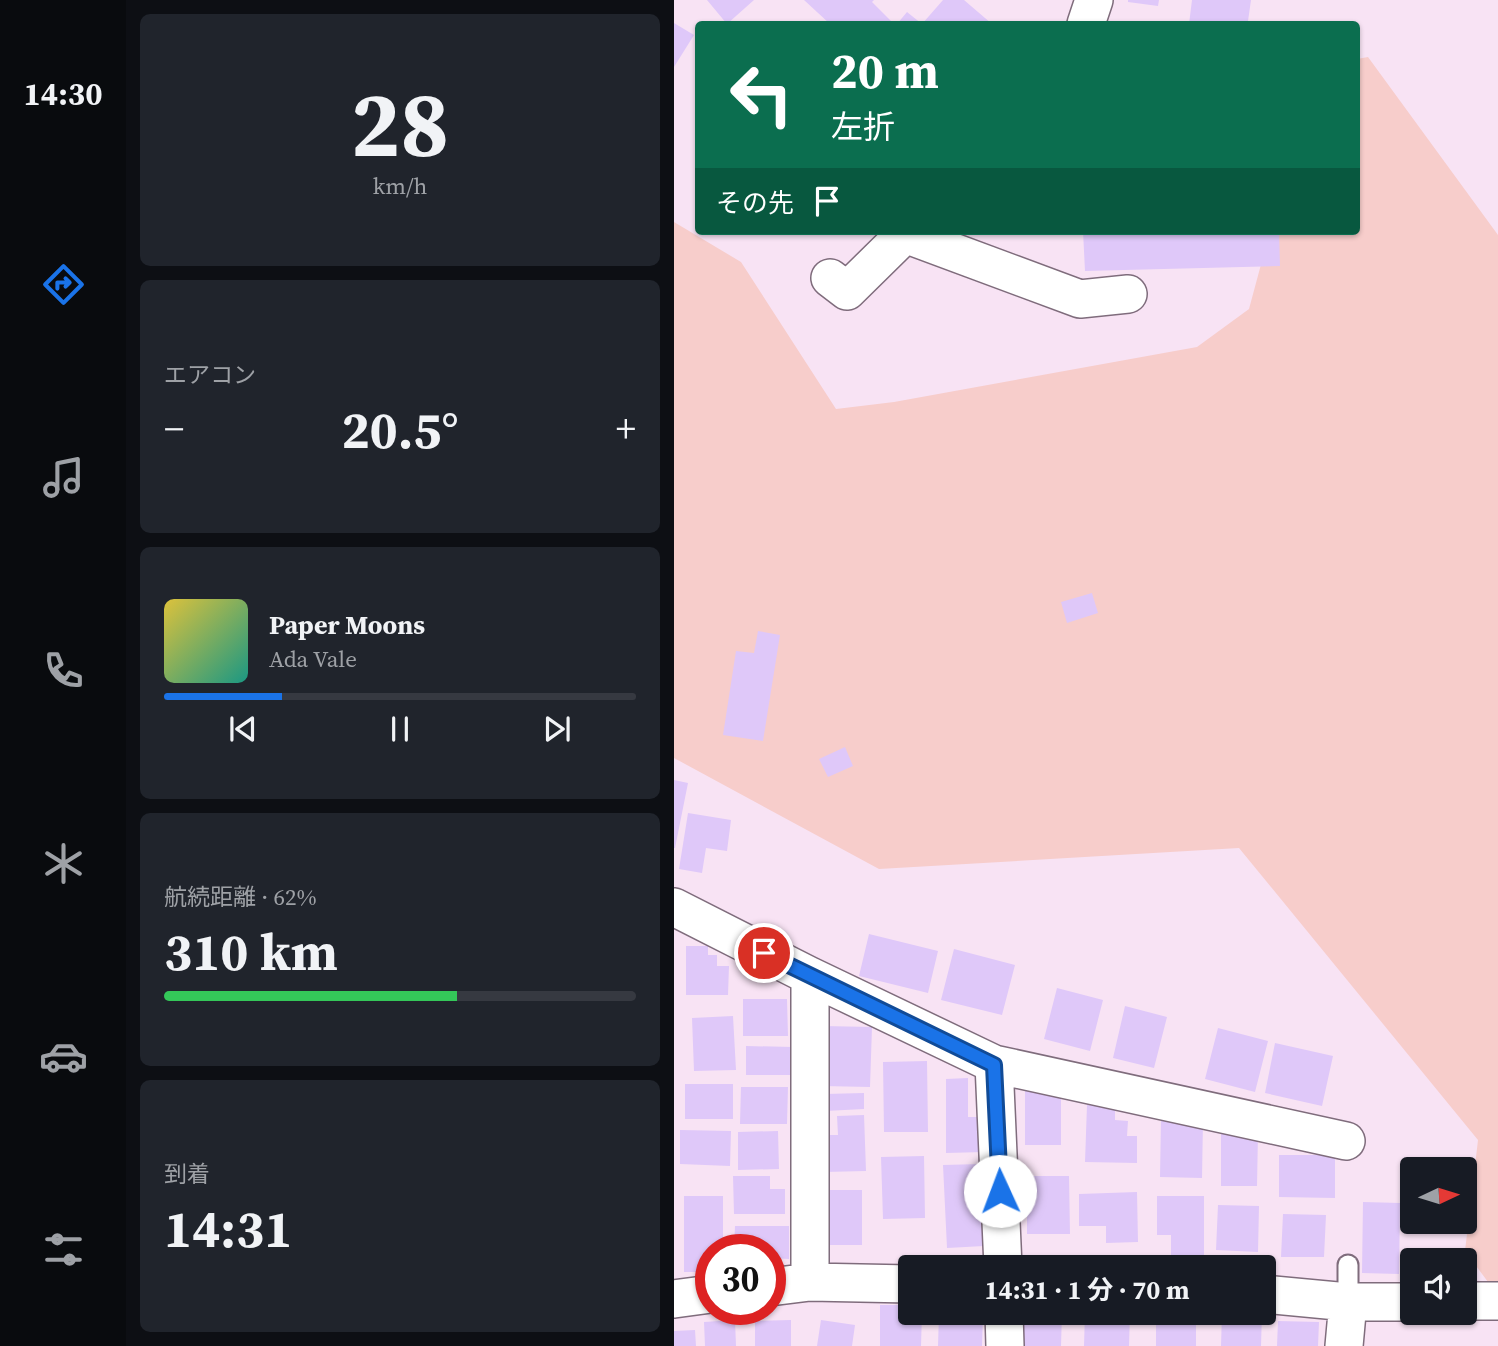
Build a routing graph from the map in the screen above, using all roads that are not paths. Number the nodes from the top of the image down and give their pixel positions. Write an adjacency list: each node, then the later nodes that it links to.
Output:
1 (1094, 0): 2 (street)
2 (1087, 21)
3 (904, 235): 5 (street)
4 (915, 235): 6 (street)
5 (830, 278)
6 (1128, 295)
7 (674, 907): 8 (street)
8 (810, 976): 9 (street); 13 (street)
9 (994, 1065): 10 (street); 11 (street)
10 (1345, 1150)
11 (1002, 1255)
12 (1348, 1265): 22 (lane)
13 (810, 1282): 14 (street); 15 (street)
14 (898, 1284)
15 (786, 1285)
16 (1276, 1295): 22 (street)
17 (695, 1296): 18 (street)
18 (674, 1299)
19 (1400, 1301): 22 (street)
20 (1477, 1301): 21 (street)
21 (1498, 1301)
22 (1348, 1302): 25 (street)
23 (1004, 1325): 24 (street)
24 (1005, 1346)
25 (1344, 1346)

